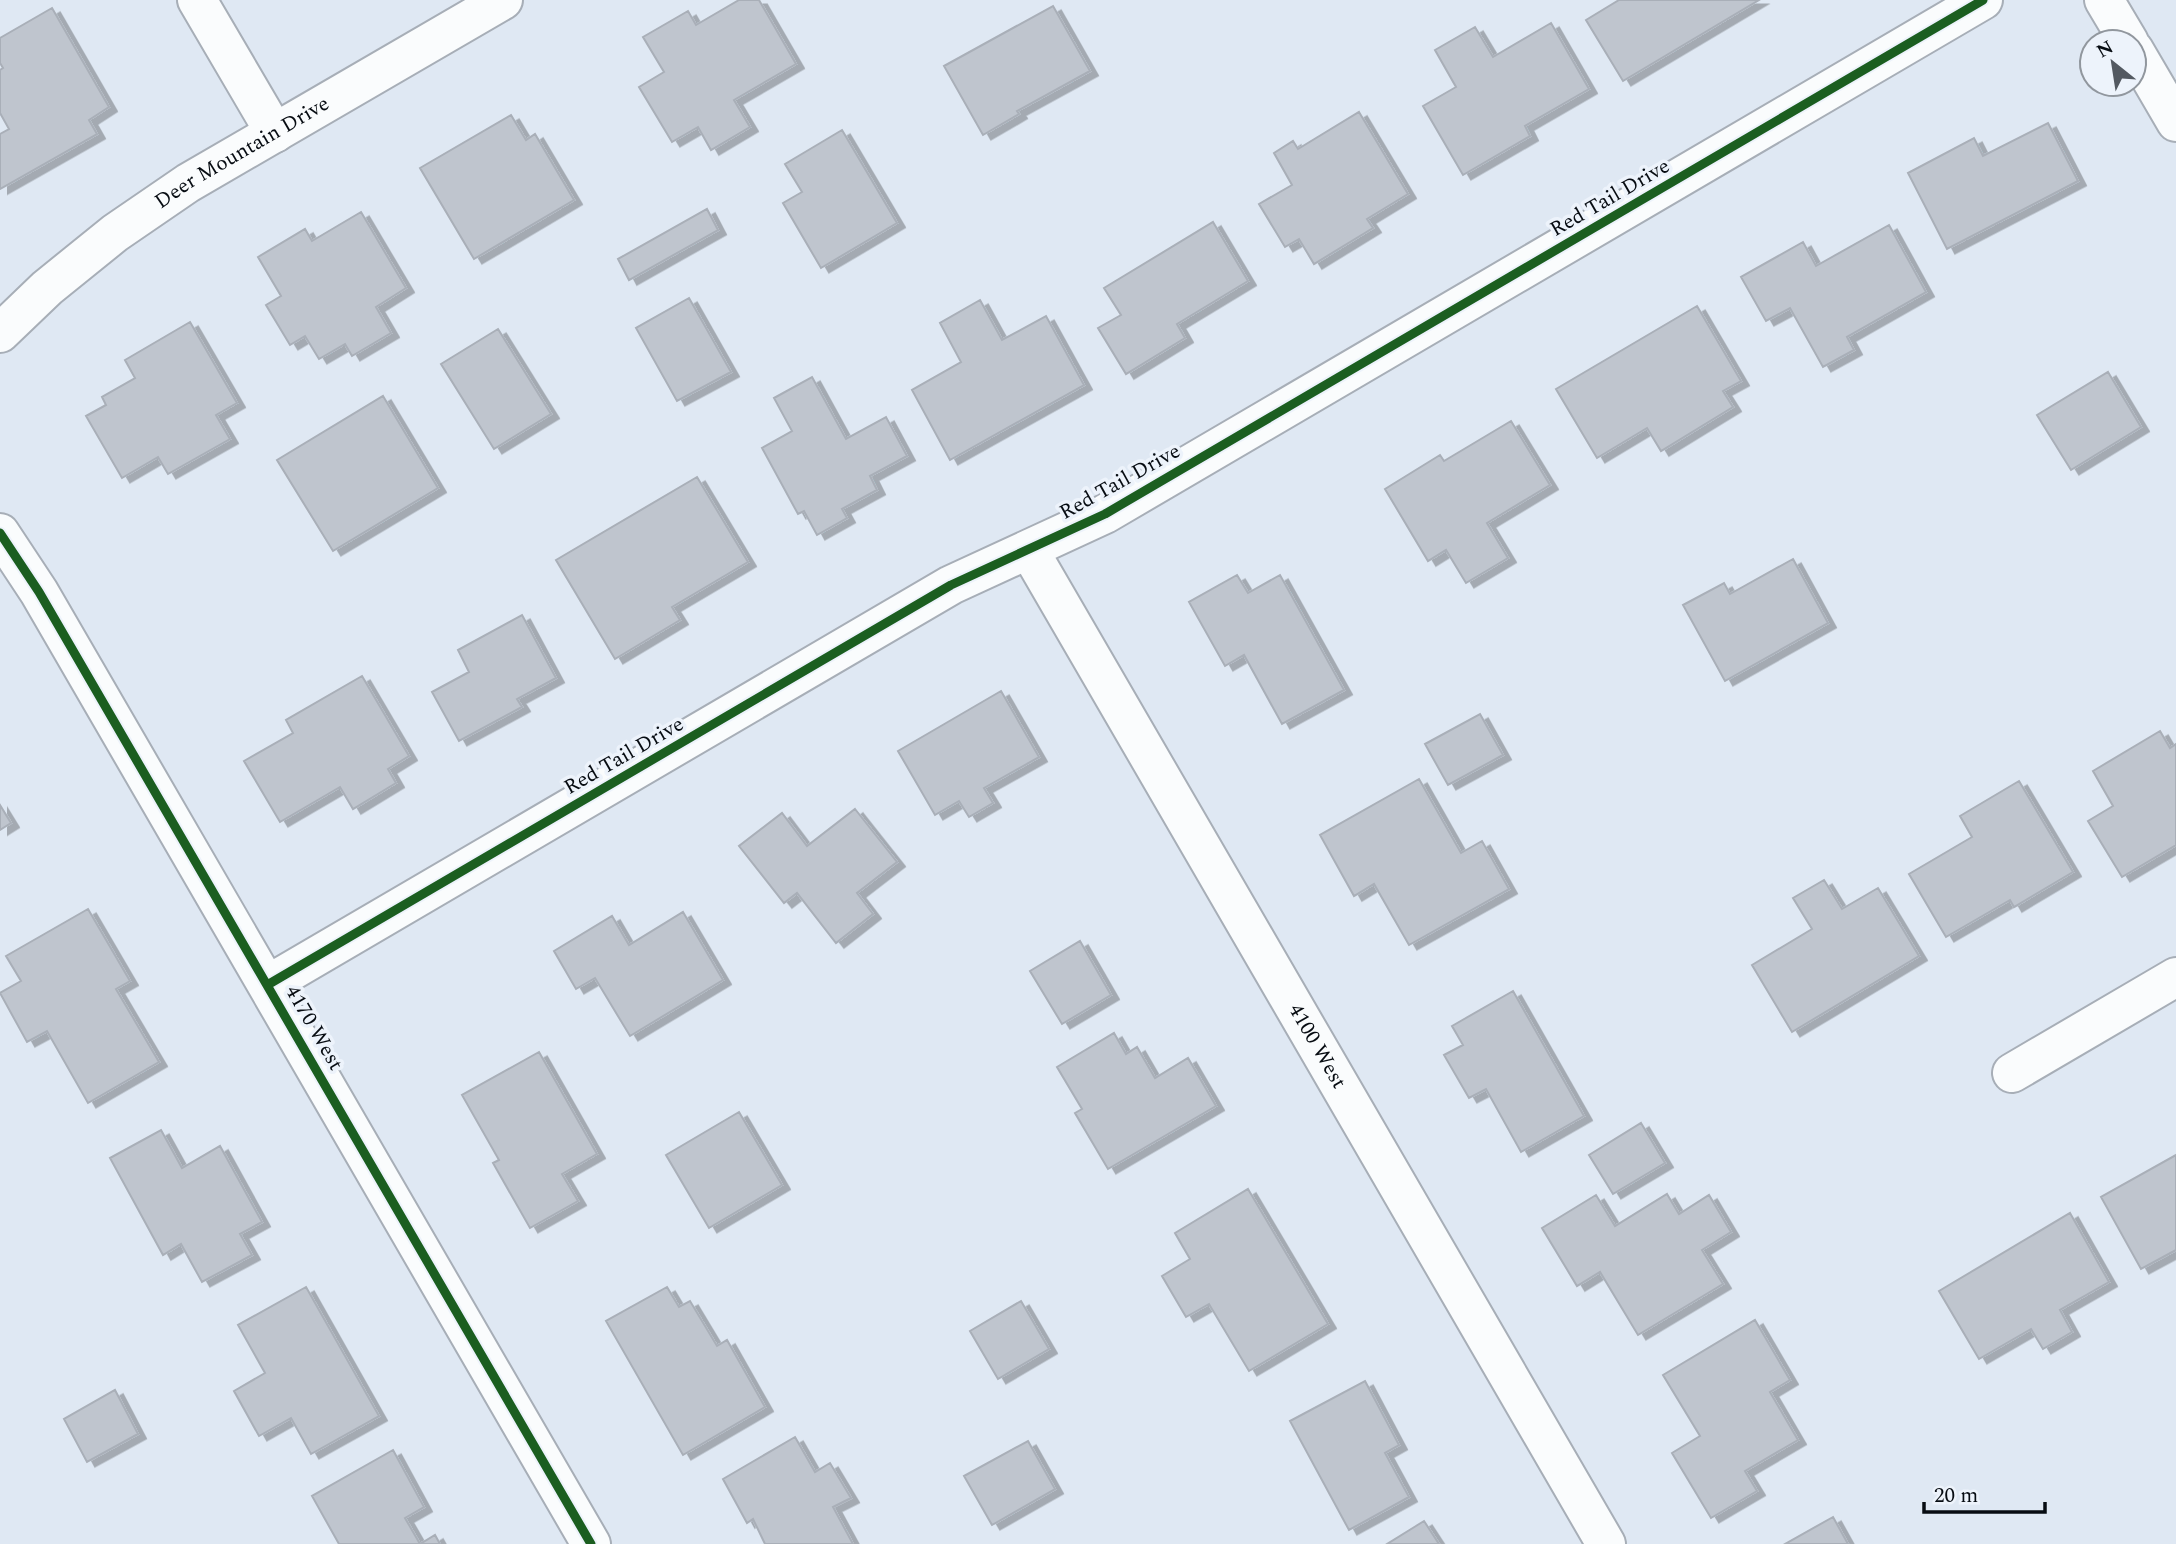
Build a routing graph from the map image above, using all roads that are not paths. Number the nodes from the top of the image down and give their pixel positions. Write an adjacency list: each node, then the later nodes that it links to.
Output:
1 (197, 0): 8 (street)
2 (503, 0): 8 (street, Deer Mountain Drive)
3 (1983, 0): 11 (street, Red Tail Drive)
4 (2104, 0): 5 (street)
5 (2121, 28)
6 (2148, 74): 7 (street)
7 (2176, 122)
8 (275, 133): 9 (street, Deer Mountain Drive)
9 (0, 334)
10 (0, 533): 13 (street, 4170 West)
11 (1029, 550): 13 (street, Red Tail Drive); 16 (street, 4100 West)
12 (2176, 977): 14 (street)
13 (269, 984): 15 (street, 4170 West)
14 (2012, 1073)
15 (591, 1544)
16 (1606, 1544)

